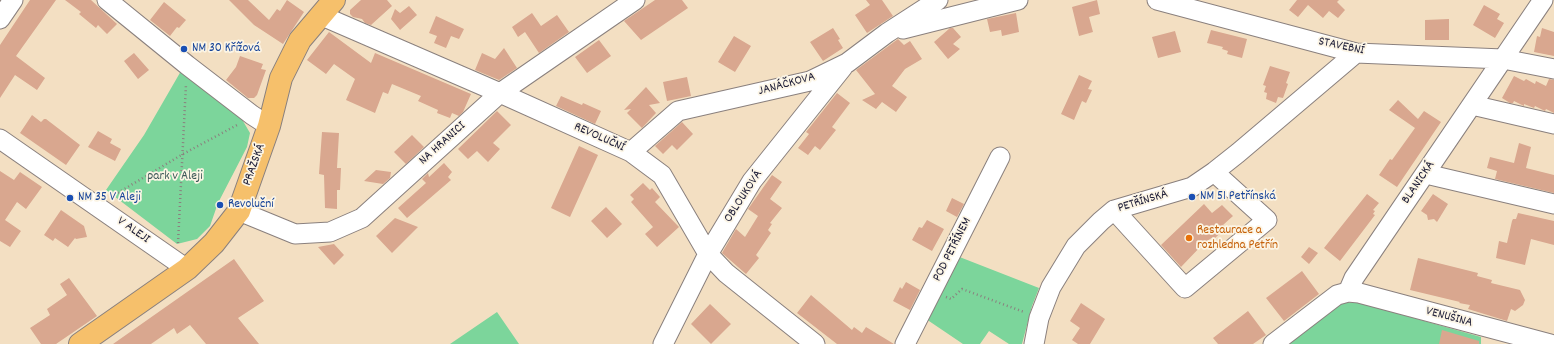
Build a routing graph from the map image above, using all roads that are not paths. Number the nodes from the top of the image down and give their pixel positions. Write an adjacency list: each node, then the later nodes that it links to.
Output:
1 (13, 0): 9 (street)
2 (107, 0): 18 (street)
3 (635, 0): 15 (street, NA HRANICI)
4 (938, 0): 10 (street, JANÁČKOVA)
5 (1018, 0): 10 (street)
6 (1156, 0): 11 (street, STAVEBNÍ)
7 (1543, 0): 12 (street, BLANICKÁ)
8 (329, 4): 15 (street, REVOLUČNÍ); 18 (main road, PRAŽSKÁ)
9 (0, 19)
10 (887, 33): 13 (street, JANÁČKOVA)
11 (1356, 53): 12 (street, STAVEBNÍ); 22 (street, PETŘÍNSKÁ)
12 (1503, 59): 14 (street, STAVEBNÍ); 16 (street, BLANICKÁ)
13 (847, 63): 20 (street, JANÁČKOVA); 27 (street, OBLOUKOVÁ)
14 (1554, 69)
15 (500, 93): 20 (street, REVOLUČNÍ); 26 (street, NA HRANICI)
16 (1472, 105): 17 (street); 23 (street, BLANICKÁ)
17 (1554, 124)
18 (269, 126): 26 (main road, PRAŽSKÁ)
19 (0, 139): 28 (street, V ALEJI)
20 (630, 152): 27 (street, REVOLUČNÍ)
21 (1000, 157): 35 (street, POD PETŘÍNEM)
22 (1214, 172): 25 (street, PETŘÍNSKÁ); 25 (street)
23 (1426, 174): 24 (street); 29 (street, BLANICKÁ)
24 (1554, 204)
25 (1114, 210): 36 (street, PETŘÍNSKÁ)
26 (239, 211): 28 (main road, PRAŽSKÁ)
27 (708, 254): 30 (street, REVOLUČNÍ); 33 (street, OBLOUKOVÁ)
28 (182, 265): 32 (main road, PRAŽSKÁ)
29 (1348, 292): 31 (street, VENUŠINA); 37 (street)
30 (792, 335): 34 (street, REVOLUČNÍ)
31 (1491, 337): 38 (street, VENUŠINA)
32 (80, 344)
33 (663, 344)
34 (815, 344)
35 (905, 344)
36 (1034, 344)
37 (1273, 344)
38 (1550, 344)

